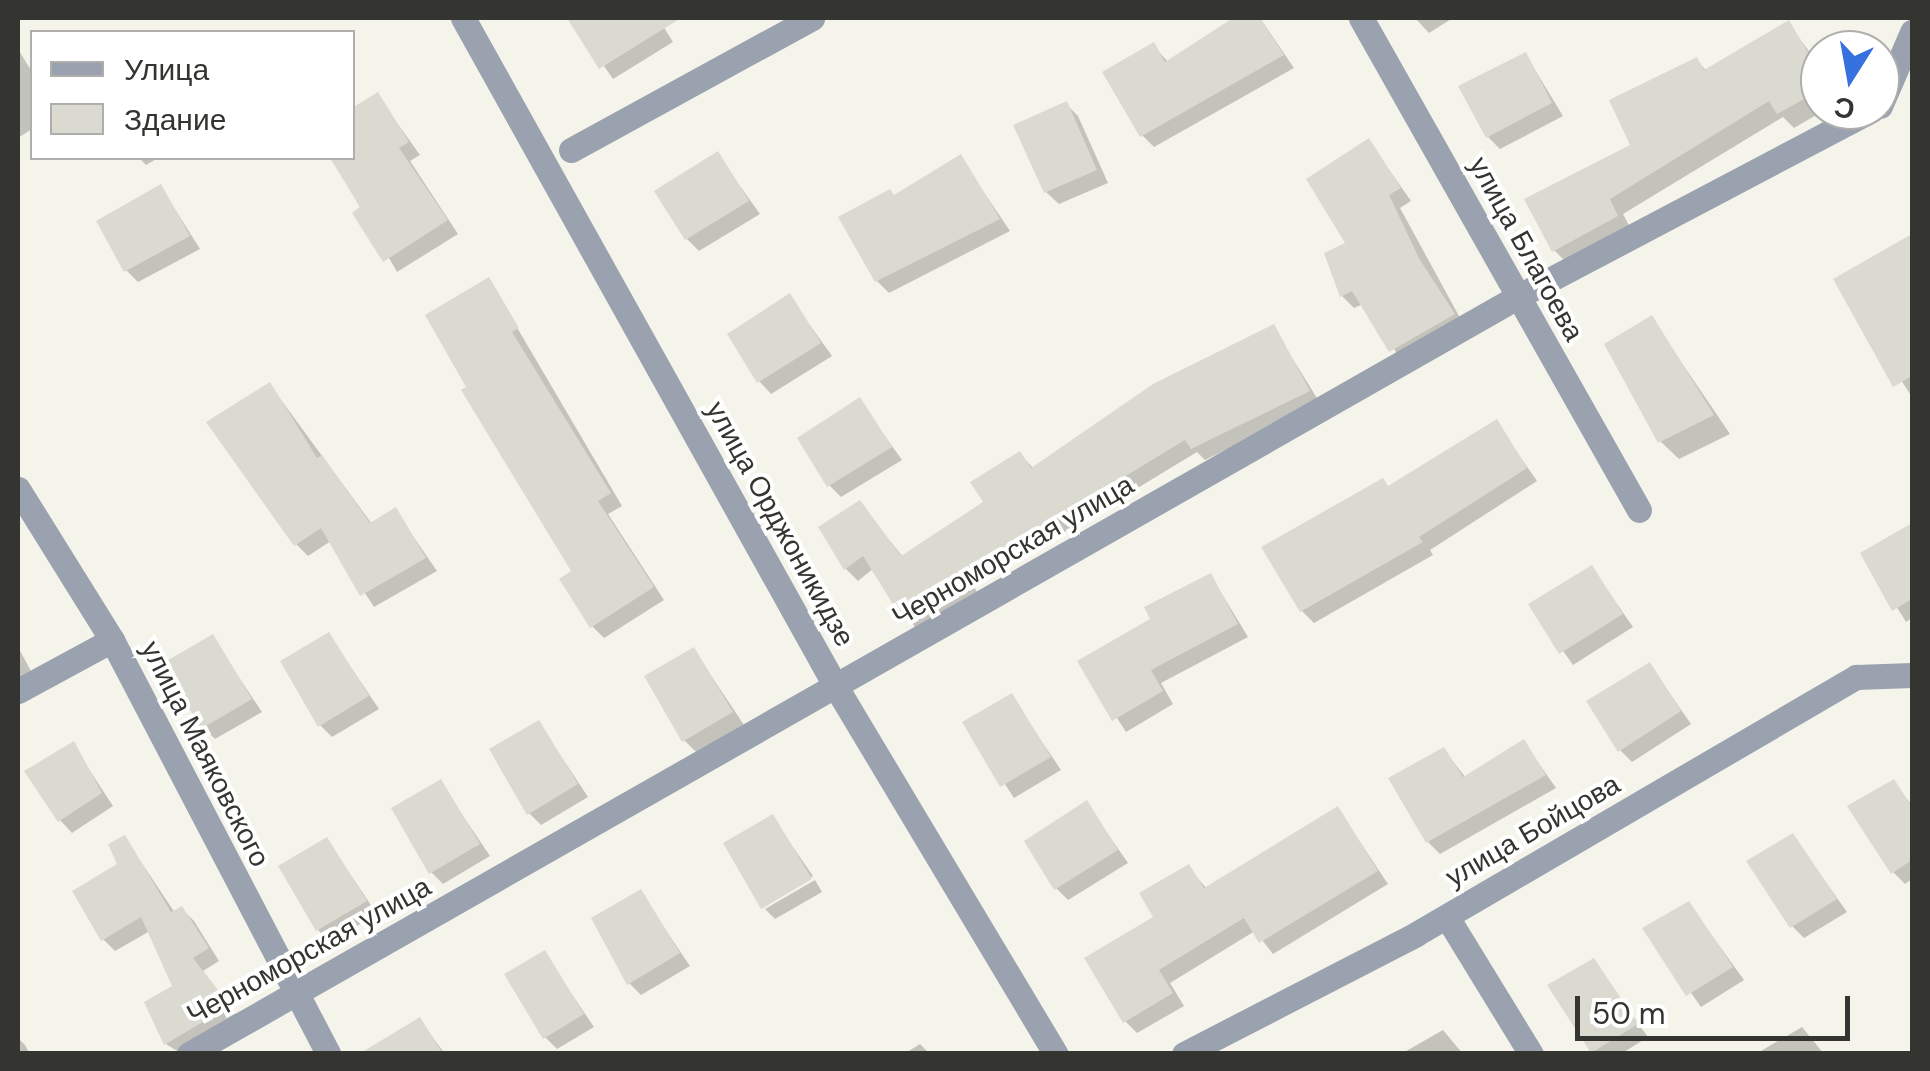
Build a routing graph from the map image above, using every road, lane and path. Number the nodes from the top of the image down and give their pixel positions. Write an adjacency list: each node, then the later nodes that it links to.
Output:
1 (463, 18): 13 (street, улица Орджоникидзе)
2 (812, 18): 7 (street)
3 (1361, 18): 8 (street, улица Благоева)
4 (1912, 32): 5 (street)
5 (1900, 60)
6 (1834, 130): 8 (street, Черноморская улица)
7 (571, 150)
8 (1519, 296): 10 (street, улица Благоева); 13 (street, Черноморская улица)
9 (18, 490): 11 (street, улица Маяковского)
10 (1639, 510)
11 (112, 640): 14 (street); 16 (street, улица Маяковского)
12 (1911, 678): 15 (street, улица Бойцова)
13 (836, 687): 16 (street, Черноморская улица); 19 (street, улица Орджоникидзе)
14 (18, 691)
15 (1447, 917): 20 (street, улица Бойцова); 21 (street)
16 (296, 994): 17 (street, Черноморская улица); 18 (street, улица Маяковского)
17 (189, 1054)
18 (328, 1054)
19 (1056, 1054)
20 (1184, 1054)
21 (1531, 1054)

